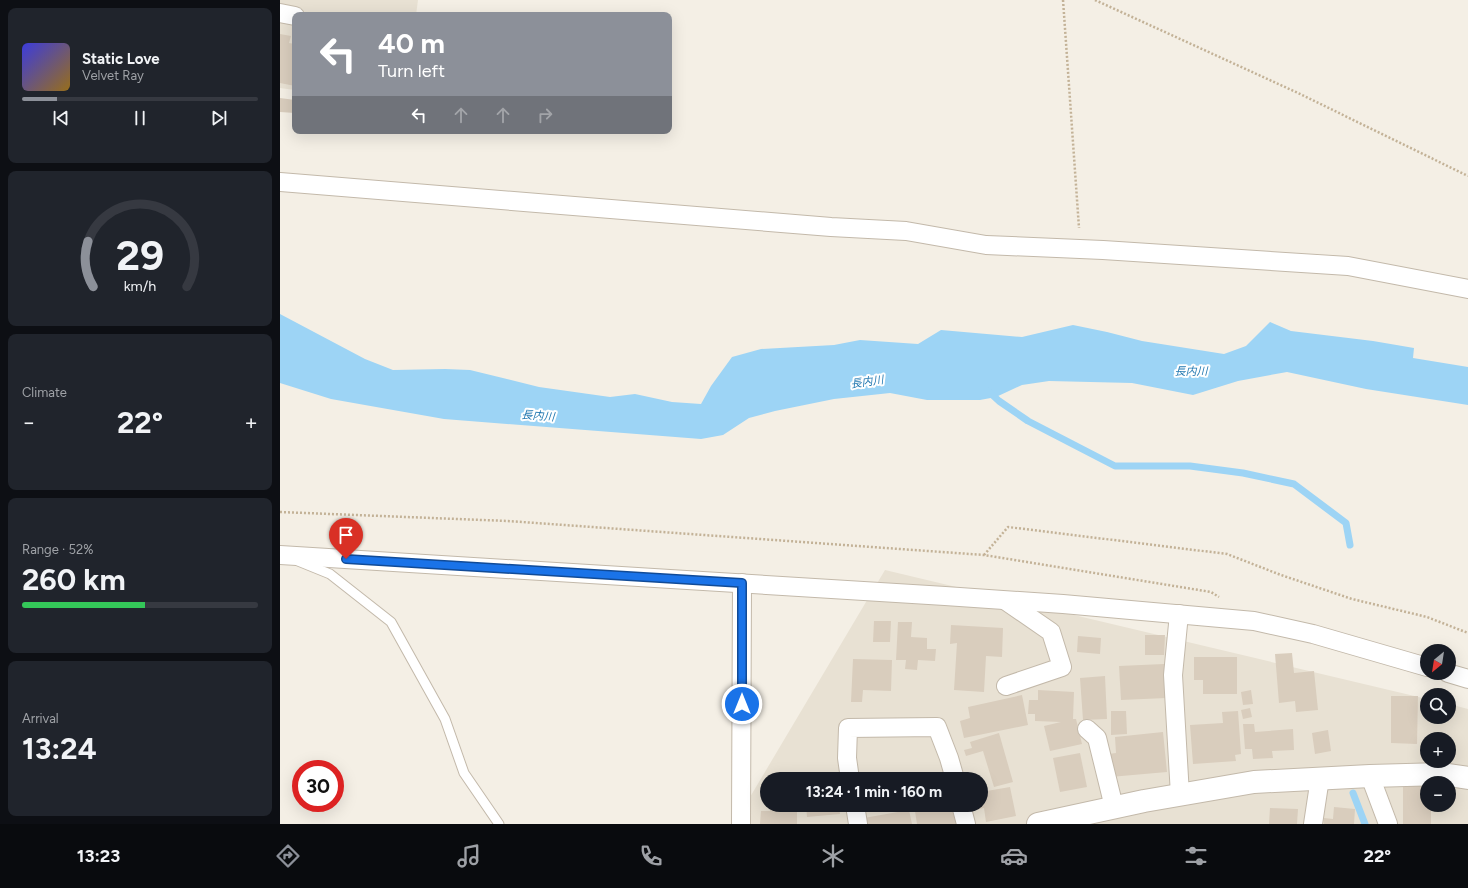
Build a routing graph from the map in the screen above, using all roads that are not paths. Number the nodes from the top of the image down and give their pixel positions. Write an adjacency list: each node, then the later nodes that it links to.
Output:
1 (280, 13): 2 (street)
2 (292, 15)
3 (280, 182): 4 (street)
4 (1468, 289)
5 (281, 555): 6 (street); 24 (lane)
6 (742, 583): 7 (street); 25 (street)
7 (1005, 600): 8 (street); 12 (street)
8 (1179, 614): 9 (street); 19 (street)
9 (1420, 665)
10 (1456, 675): 11 (street)
11 (1468, 679)
12 (1006, 686)
13 (1087, 729): 20 (street)
14 (849, 772): 15 (street)
15 (953, 772)
16 (1370, 776): 17 (street); 18 (street); 29 (street)
17 (1320, 778): 19 (street); 28 (street)
18 (1468, 778)
19 (1180, 795): 20 (street)
20 (1114, 807): 23 (street)
21 (856, 812): 26 (street)
22 (963, 812): 27 (street)
23 (1041, 823)
24 (499, 824)
25 (741, 824)
26 (858, 824)
27 (966, 824)
28 (1313, 824)
29 (1388, 824)

